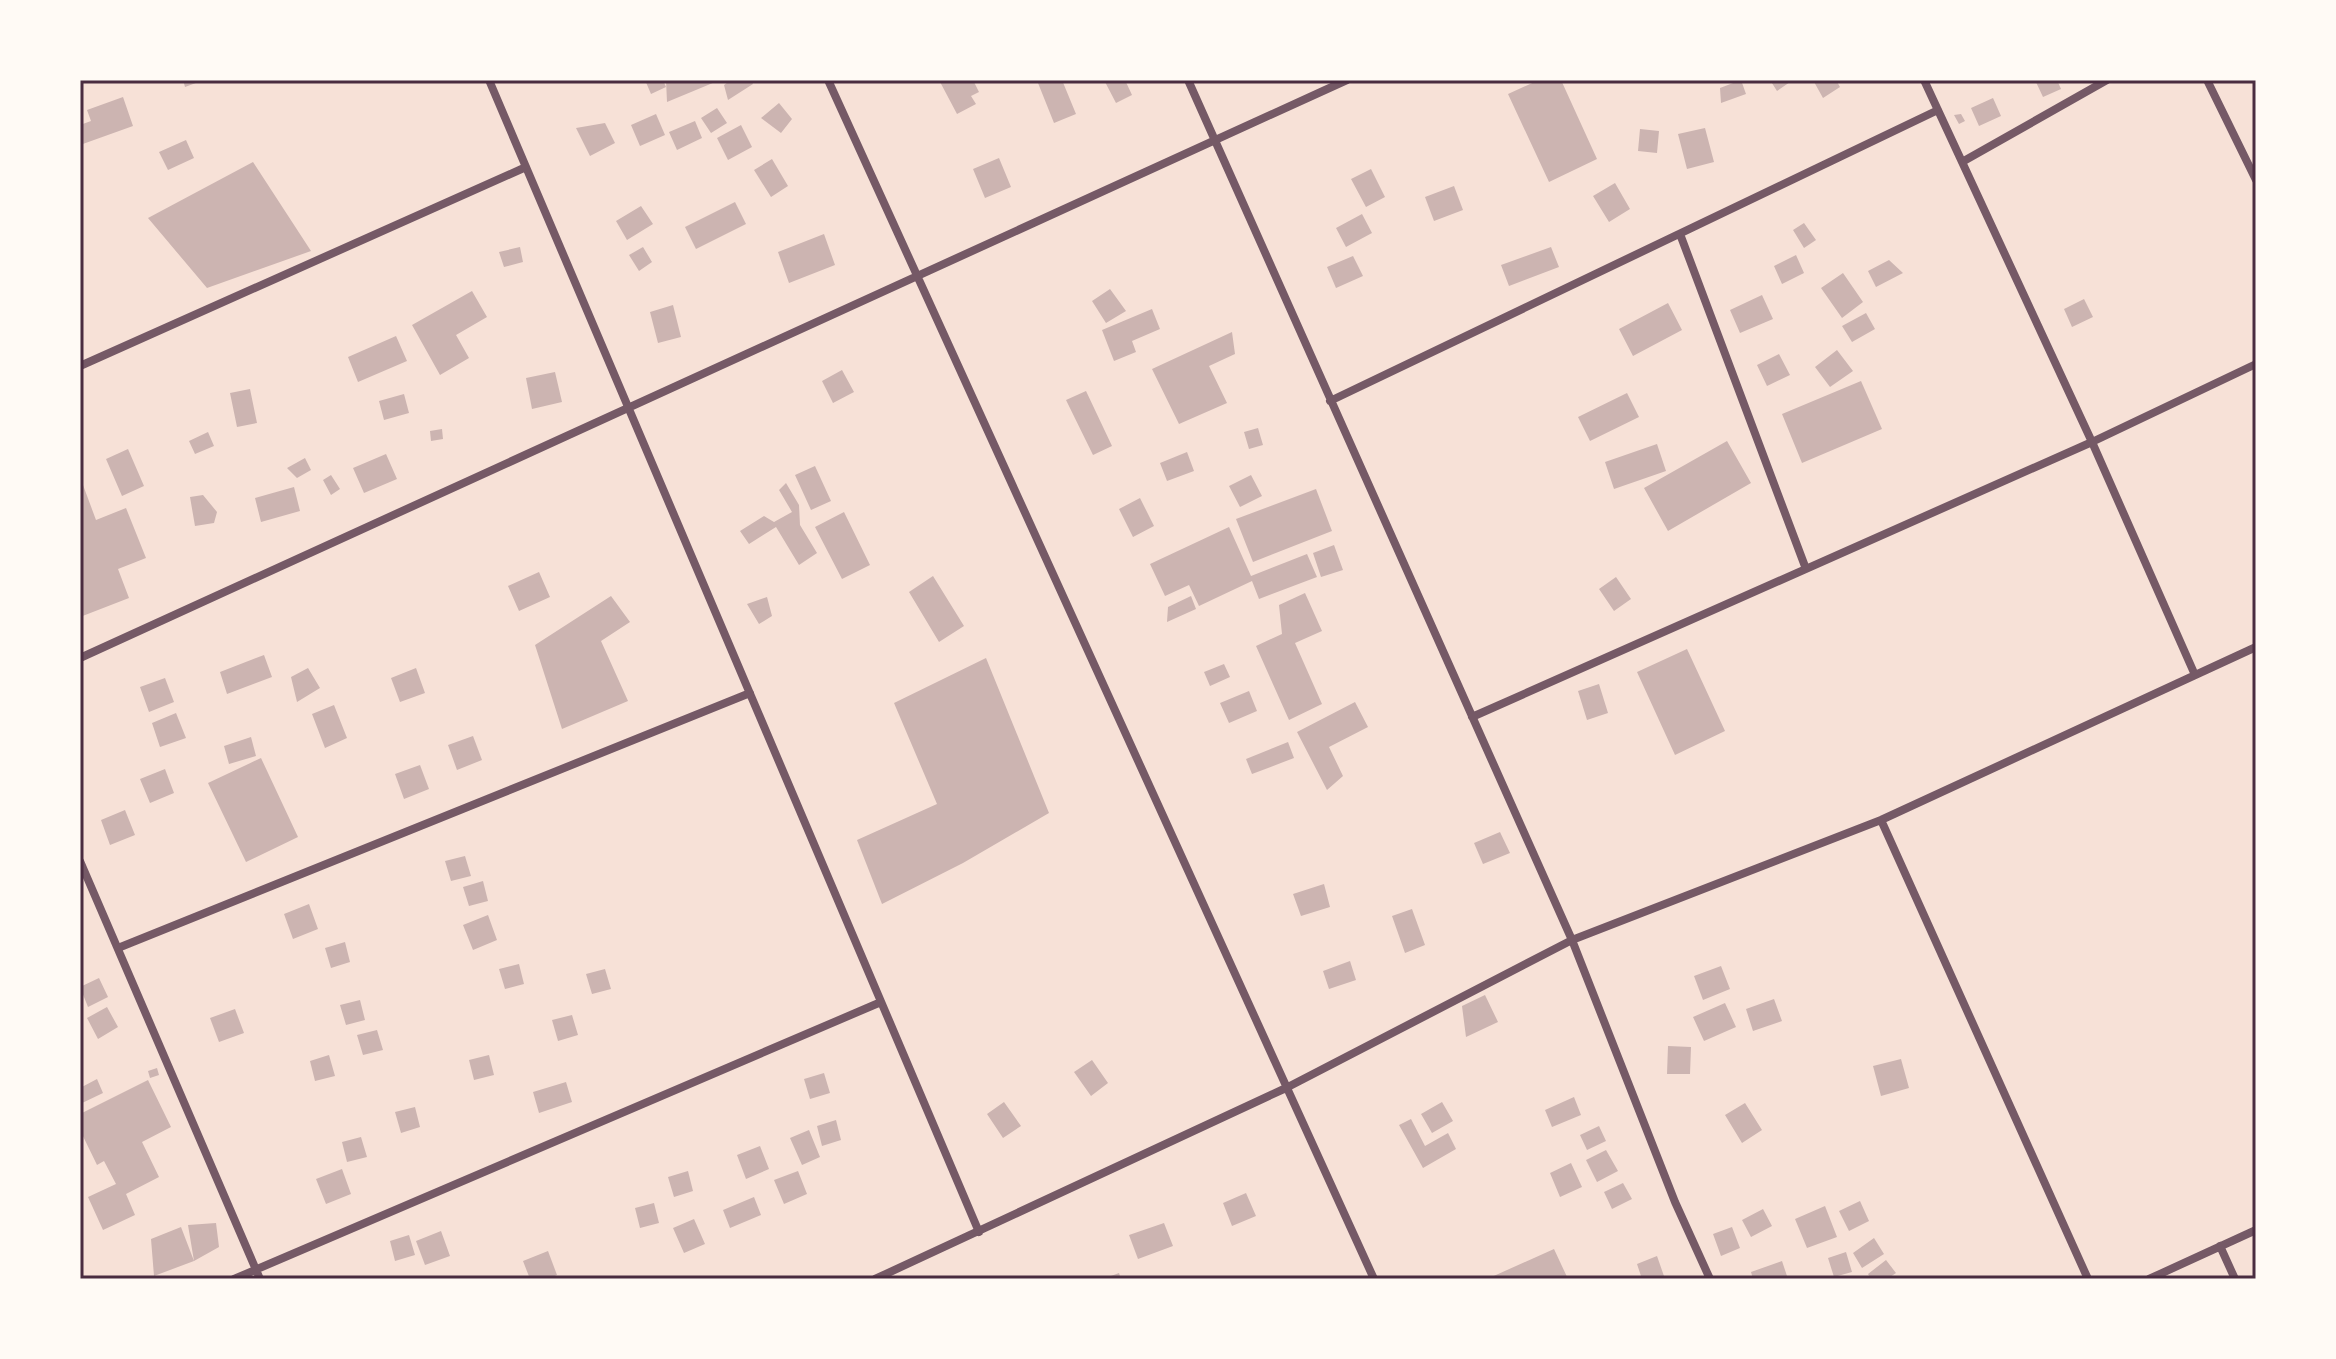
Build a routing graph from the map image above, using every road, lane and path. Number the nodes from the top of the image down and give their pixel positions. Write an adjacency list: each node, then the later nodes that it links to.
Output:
1 (489, 80): 11 (street)
2 (828, 80): 14 (street)
3 (1188, 80): 9 (street)
4 (1347, 80): 9 (street)
5 (1924, 80): 8 (street)
6 (2107, 80): 10 (street)
7 (2207, 80): 12 (street)
8 (1938, 110): 10 (street); 13 (street)
9 (1214, 141): 14 (street); 17 (street)
10 (1962, 162): 19 (street)
11 (526, 167): 16 (street); 18 (street)
12 (2256, 180)
13 (1680, 234): 17 (street); 20 (street)
14 (917, 275): 18 (street); 31 (street)
15 (2256, 364): 19 (street)
16 (80, 366)
17 (1330, 401): 25 (street)
18 (629, 407): 22 (street); 24 (street)
19 (2092, 442): 20 (street); 23 (street)
20 (1806, 569): 25 (street)
21 (2256, 647): 23 (street)
22 (80, 658)
23 (2195, 675): 26 (street)
24 (750, 693): 29 (street); 30 (street)
25 (1472, 717): 28 (street)
26 (1881, 820): 28 (street); 41 (street)
27 (80, 861): 29 (street)
28 (1572, 940): 31 (street); 40 (street)
29 (118, 948): 35 (street)
30 (881, 1002): 33 (street); 35 (street)
31 (1286, 1088): 33 (street); 39 (street)
32 (2256, 1230): 34 (street)
33 (979, 1232): 38 (street)
34 (2220, 1246): 42 (street); 43 (street)
35 (256, 1269): 36 (street); 37 (street)
36 (234, 1279)
37 (260, 1279)
38 (875, 1279)
39 (1374, 1279)
40 (1710, 1279)
41 (2088, 1279)
42 (2149, 1279)
43 (2235, 1279)

